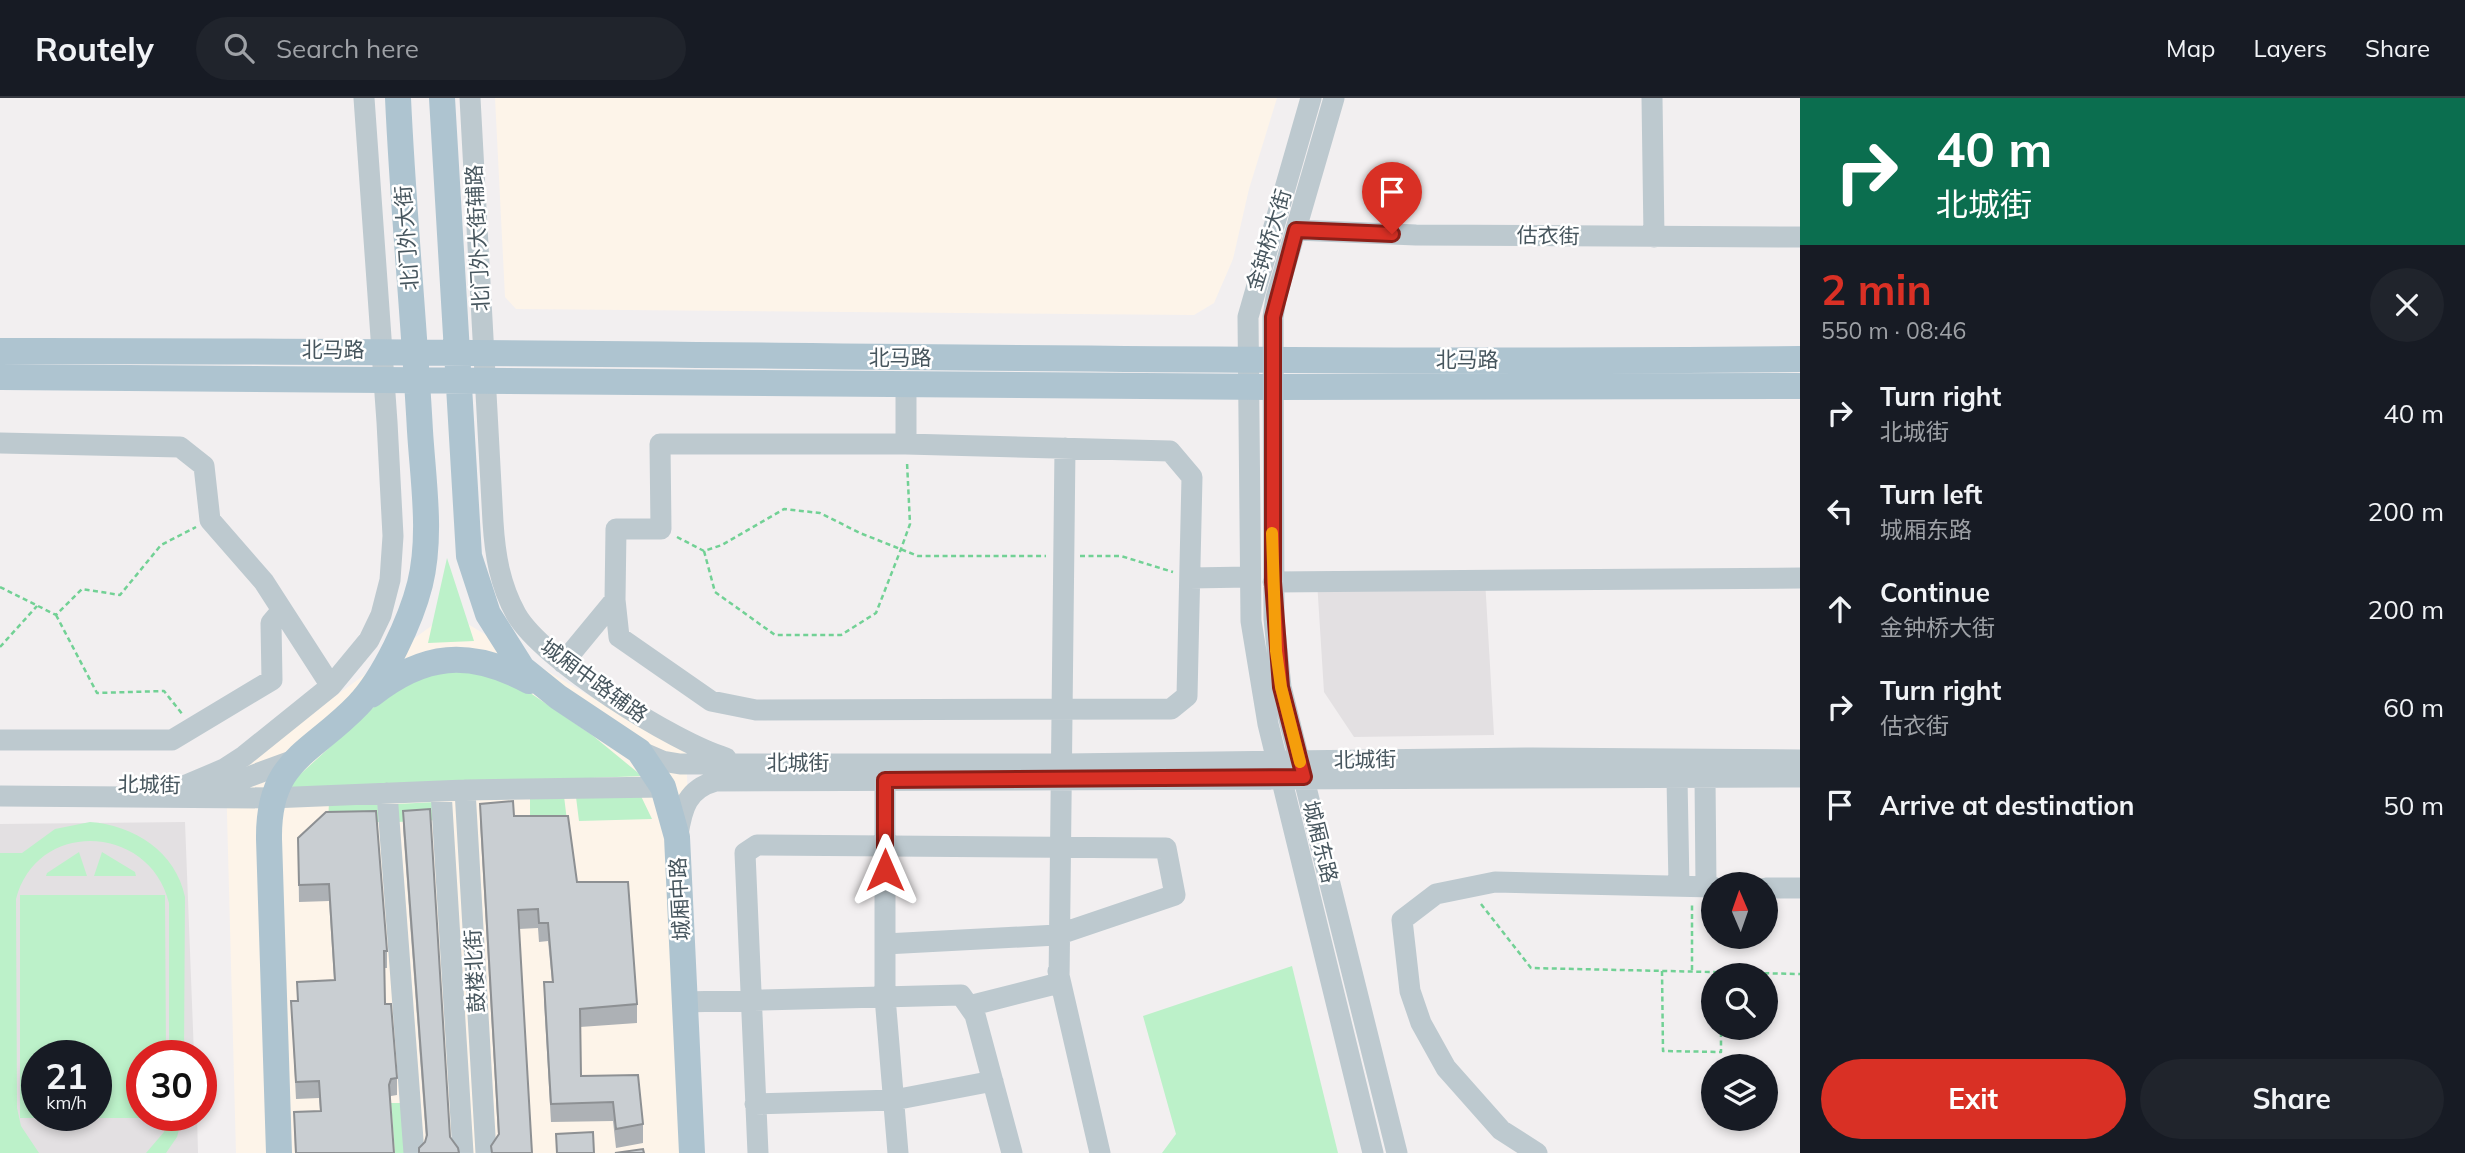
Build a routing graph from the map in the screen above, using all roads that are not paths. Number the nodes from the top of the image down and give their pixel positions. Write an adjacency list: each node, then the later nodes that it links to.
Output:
1 (364, 98): 12 (street)
2 (398, 98): 13 (main road, 北门外大街)
3 (442, 98): 14 (main road, 北门外大街)
4 (470, 98): 15 (street, 北门外大街辅路)
5 (1311, 98): 17 (street, 金钟桥大街)
6 (1334, 98): 8 (street, 金钟桥大街)
7 (1652, 98): 9 (street)
8 (1296, 230): 9 (street, 估衣街); 17 (street, 金钟桥大街)
9 (1654, 237): 10 (street, 估衣街)
10 (1800, 237)
11 (0, 351): 12 (main road, 北马路)
12 (382, 351): 13 (main road, 北马路); 20 (street)
13 (417, 351): 14 (main road, 北马路); 21 (main road, 北门外大街)
14 (457, 352): 15 (main road, 北马路); 22 (main road, 城厢中路)
15 (484, 352): 18 (main road, 北马路); 23 (street, 北门外大街辅路)
16 (1800, 359): 17 (main road, 北马路)
17 (1259, 360): 18 (main road, 北马路); 25 (street, 城厢东路)
18 (983, 370): 24 (main road, 北马路); 25 (main road, 北马路)
19 (0, 377): 20 (main road, 北马路)
20 (384, 378): 21 (main road, 北马路); 37 (street)
21 (418, 378): 22 (main road, 北马路); 39 (main road, 城厢中路)
22 (459, 379): 23 (main road, 北马路); 38 (main road, 城厢中路)
23 (485, 379): 24 (main road, 北马路); 36 (street, 城厢中路辅路)
24 (906, 382): 28 (street)
25 (1259, 386): 26 (main road, 北马路); 30 (street, 城厢东路); 33 (street, 城厢东路)
26 (1800, 386)
27 (0, 443): 35 (street)
28 (906, 444): 29 (street); 34 (street)
29 (1065, 448): 31 (street); 40 (street)
30 (1249, 577): 31 (street); 46 (street, 城厢东路)
31 (1190, 578): 40 (street)
32 (1800, 578): 33 (street)
33 (1273, 582): 47 (street, 城厢东路)
34 (615, 600): 36 (street); 40 (street)
35 (282, 610): 37 (street); 41 (street)
36 (563, 663): 45 (street, 城厢中路辅路)
37 (331, 686): 54 (street)
38 (558, 697): 39 (main road, 城厢中路); 42 (main road, 城厢中路)
39 (359, 705): 43 (main road, 城厢中路)
40 (1063, 709): 48 (street)
41 (0, 740)
42 (639, 751): 45 (street, 北城街); 55 (main road, 城厢中路)
43 (295, 760): 54 (street, 北城街); 60 (main road, 城厢中路)
44 (1800, 760): 47 (street, 北城街)
45 (747, 763): 48 (street, 北城街)
46 (1280, 769): 47 (street, 北城街); 48 (street, 北城街); 86 (street, 城厢东路)
47 (1302, 769): 50 (street, 北城街); 87 (street, 城厢东路)
48 (1060, 772): 52 (street, 北城街); 63 (street)
49 (1800, 777): 51 (street, 北城街)
50 (1677, 778): 51 (street, 北城街); 64 (street)
51 (1705, 778): 64 (street)
52 (885, 780): 61 (street, 北城街); 62 (street)
53 (0, 783): 54 (street, 北城街)
54 (184, 786)
55 (663, 787): 56 (street, 北城街); 61 (main road, 城厢中路)
56 (465, 790): 57 (street, 北城街); 80 (street, 鼓楼北街)
57 (441, 791): 58 (street, 北城街); 79 (street, 鼓楼北街)
58 (387, 793): 60 (street, 北城街); 78 (street)
59 (0, 796): 60 (street, 北城街)
60 (271, 798): 77 (main road, 城厢中路)
61 (677, 838): 72 (main road, 城厢中路)
62 (885, 845): 63 (street); 68 (street); 71 (street)
63 (1058, 846): 67 (street); 67 (street)
64 (1697, 886): 88 (street)
65 (1778, 888): 66 (street)
66 (1800, 888)
67 (1058, 935): 68 (street); 69 (street)
68 (885, 944): 70 (street)
69 (1059, 983): 73 (street); 85 (street)
70 (885, 997): 71 (street); 73 (street); 75 (street)
71 (750, 1000): 72 (street); 76 (street)
72 (685, 1002): 81 (main road, 城厢中路)
73 (969, 1006): 74 (street)
74 (993, 1081): 75 (street); 84 (street)
75 (894, 1100): 76 (street); 83 (street)
76 (755, 1104): 82 (street)
77 (279, 1153)
78 (414, 1153)
79 (463, 1153)
80 (486, 1153)
81 (692, 1153)
82 (758, 1153)
83 (898, 1153)
84 (1012, 1153)
85 (1100, 1153)
86 (1373, 1153)
87 (1397, 1153)
88 (1537, 1153)

